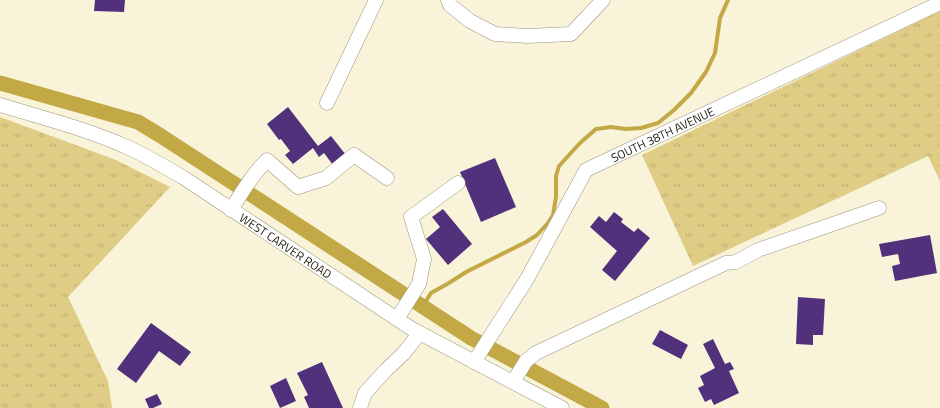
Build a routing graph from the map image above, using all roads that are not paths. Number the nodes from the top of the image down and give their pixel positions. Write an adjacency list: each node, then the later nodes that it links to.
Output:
1 (376, 0): 5 (street)
2 (448, 0): 3 (street)
3 (603, 0)
4 (940, 3): 13 (street, SOUTH 38TH AVENUE)
5 (327, 103)
6 (0, 105): 10 (street, WEST CARVER ROAD)
7 (387, 178): 10 (street)
8 (458, 183): 11 (street)
9 (879, 208): 14 (street)
10 (231, 210): 11 (street, WEST CARVER ROAD)
11 (400, 313): 12 (street, WEST CARVER ROAD)
12 (420, 333): 13 (street, WEST CARVER ROAD); 15 (street)
13 (477, 358): 14 (street, WEST CARVER ROAD)
14 (512, 382): 16 (street, WEST CARVER ROAD)
15 (360, 408)
16 (562, 408)

